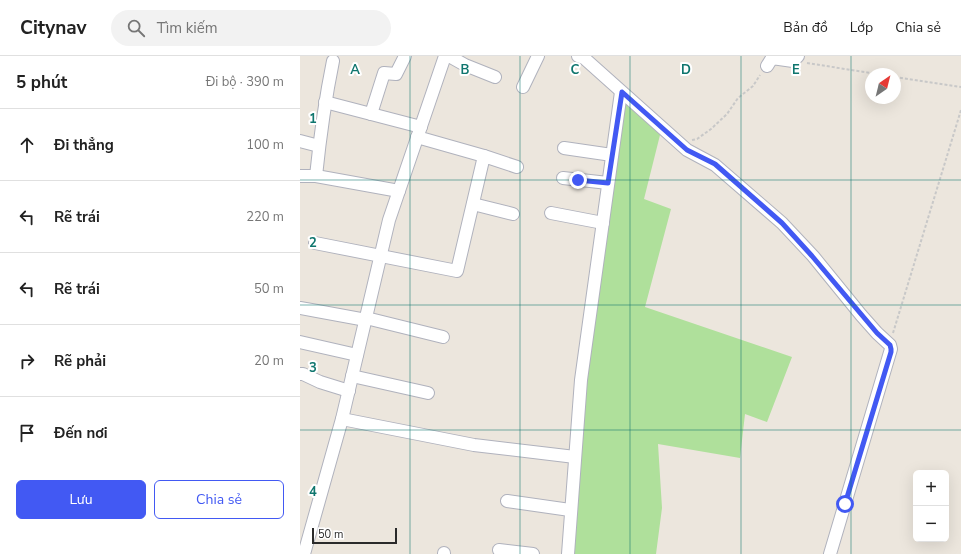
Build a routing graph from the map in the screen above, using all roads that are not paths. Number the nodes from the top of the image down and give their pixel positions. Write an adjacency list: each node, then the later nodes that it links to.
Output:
1 (405, 56): 13 (street)
2 (445, 56): 14 (street)
3 (449, 56): 9 (street)
4 (538, 56): 10 (street)
5 (578, 56): 11 (street)
6 (795, 58): 8 (street)
7 (333, 61): 12 (street)
8 (766, 66)
9 (495, 77)
10 (523, 87)
11 (622, 92): 18 (street); 49 (street)
12 (325, 102): 13 (street); 16 (street)
13 (372, 114): 14 (street)
14 (419, 132): 19 (street); 25 (street)
15 (300, 141): 16 (street)
16 (319, 146): 22 (street)
17 (564, 148): 18 (street)
18 (612, 155): 24 (street)
19 (484, 156): 20 (street); 26 (street)
20 (517, 167)
21 (300, 176): 22 (street)
22 (316, 176): 25 (street)
23 (563, 178): 24 (street)
24 (608, 183): 29 (street)
25 (399, 191): 31 (street)
26 (473, 204): 28 (street); 31 (street)
27 (551, 213): 29 (street)
28 (513, 214)
29 (603, 223): 42 (street)
30 (315, 243): 31 (street)
31 (381, 255): 33 (street)
32 (300, 308): 33 (street)
33 (366, 319): 34 (street); 36 (street)
34 (443, 337)
35 (300, 342): 36 (street)
36 (357, 355): 38 (street)
37 (300, 374): 39 (street)
38 (352, 376): 39 (street); 40 (street)
39 (349, 390): 41 (street)
40 (428, 393)
41 (342, 419): 42 (street); 46 (street)
42 (575, 457): 44 (street)
43 (507, 501): 44 (street)
44 (570, 510): 48 (street)
45 (499, 550): 47 (street)
46 (304, 554)
47 (533, 554)
48 (568, 554)
49 (830, 554)

